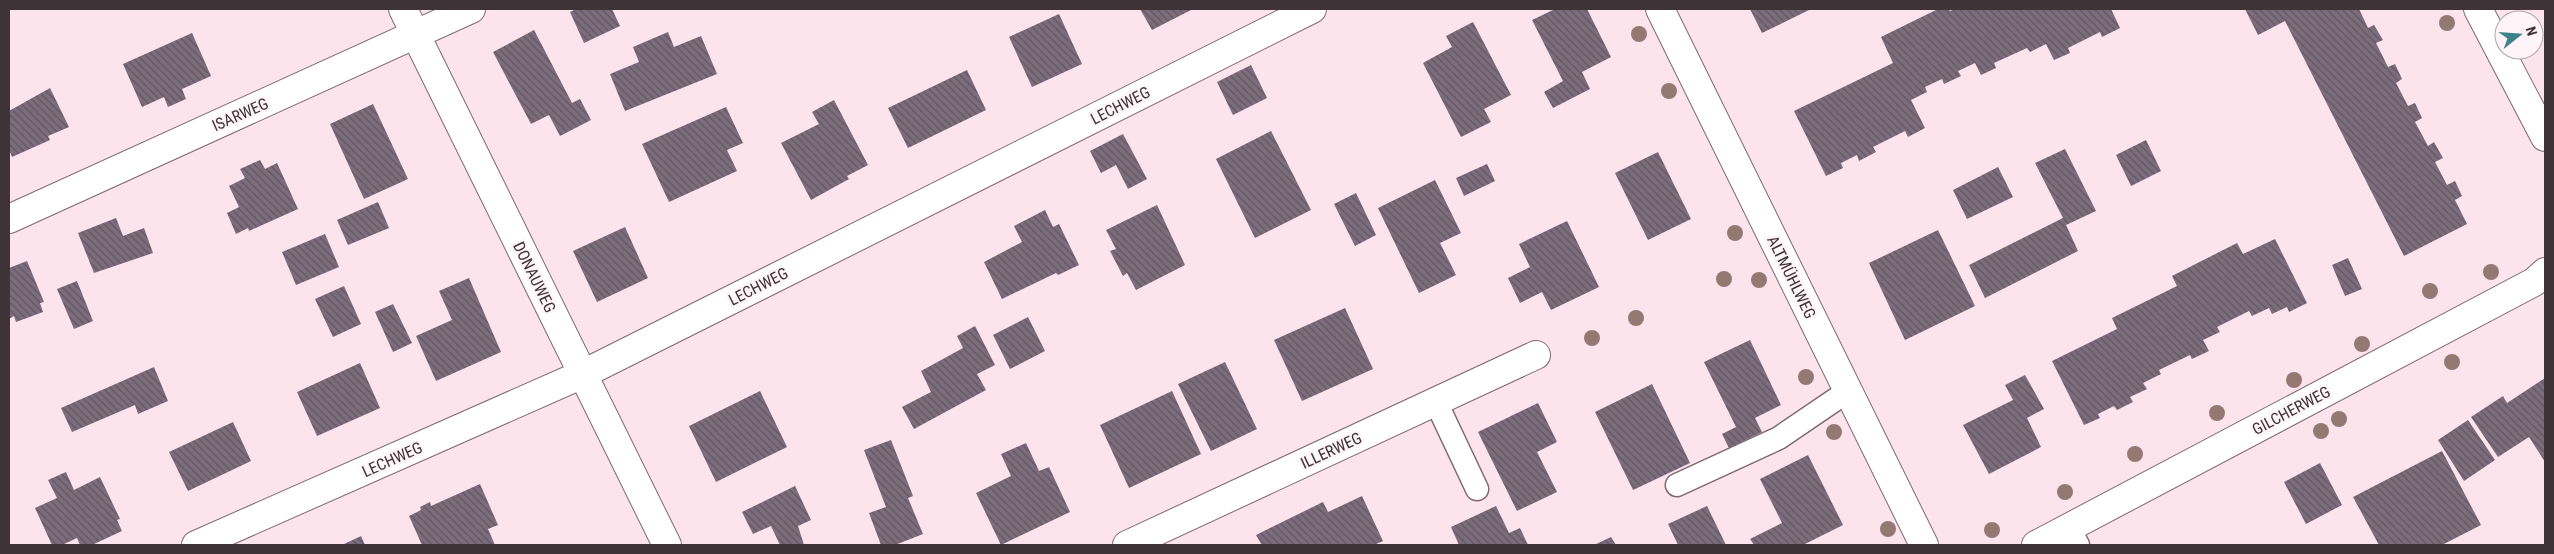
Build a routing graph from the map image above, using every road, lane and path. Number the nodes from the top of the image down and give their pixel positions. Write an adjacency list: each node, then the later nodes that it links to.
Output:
1 (403, 9): 6 (street, DONAUWEG)
2 (471, 9): 6 (street, ISARWEG)
3 (1312, 9): 11 (street, LECHWEG)
4 (1660, 9): 12 (street, ALTMÜHLWEG)
5 (2478, 9): 7 (street)
6 (416, 35): 8 (street, ISARWEG); 11 (street, DONAUWEG)
7 (2545, 137)
8 (9, 219)
9 (2545, 272): 16 (street, GILCHERWEG)
10 (1536, 355): 13 (street, ILLERWEG)
11 (582, 374): 17 (street, LECHWEG); 18 (street, DONAUWEG)
12 (1848, 391): 14 (lane); 20 (street, ALTMÜHLWEG)
13 (1436, 402): 15 (lane); 19 (street, ILLERWEG)
14 (1677, 485)
15 (1477, 489)
16 (2074, 537): 21 (street, GILCHERWEG)
17 (196, 545)
18 (666, 545)
19 (1127, 545)
20 (1924, 545)
21 (2036, 545)

